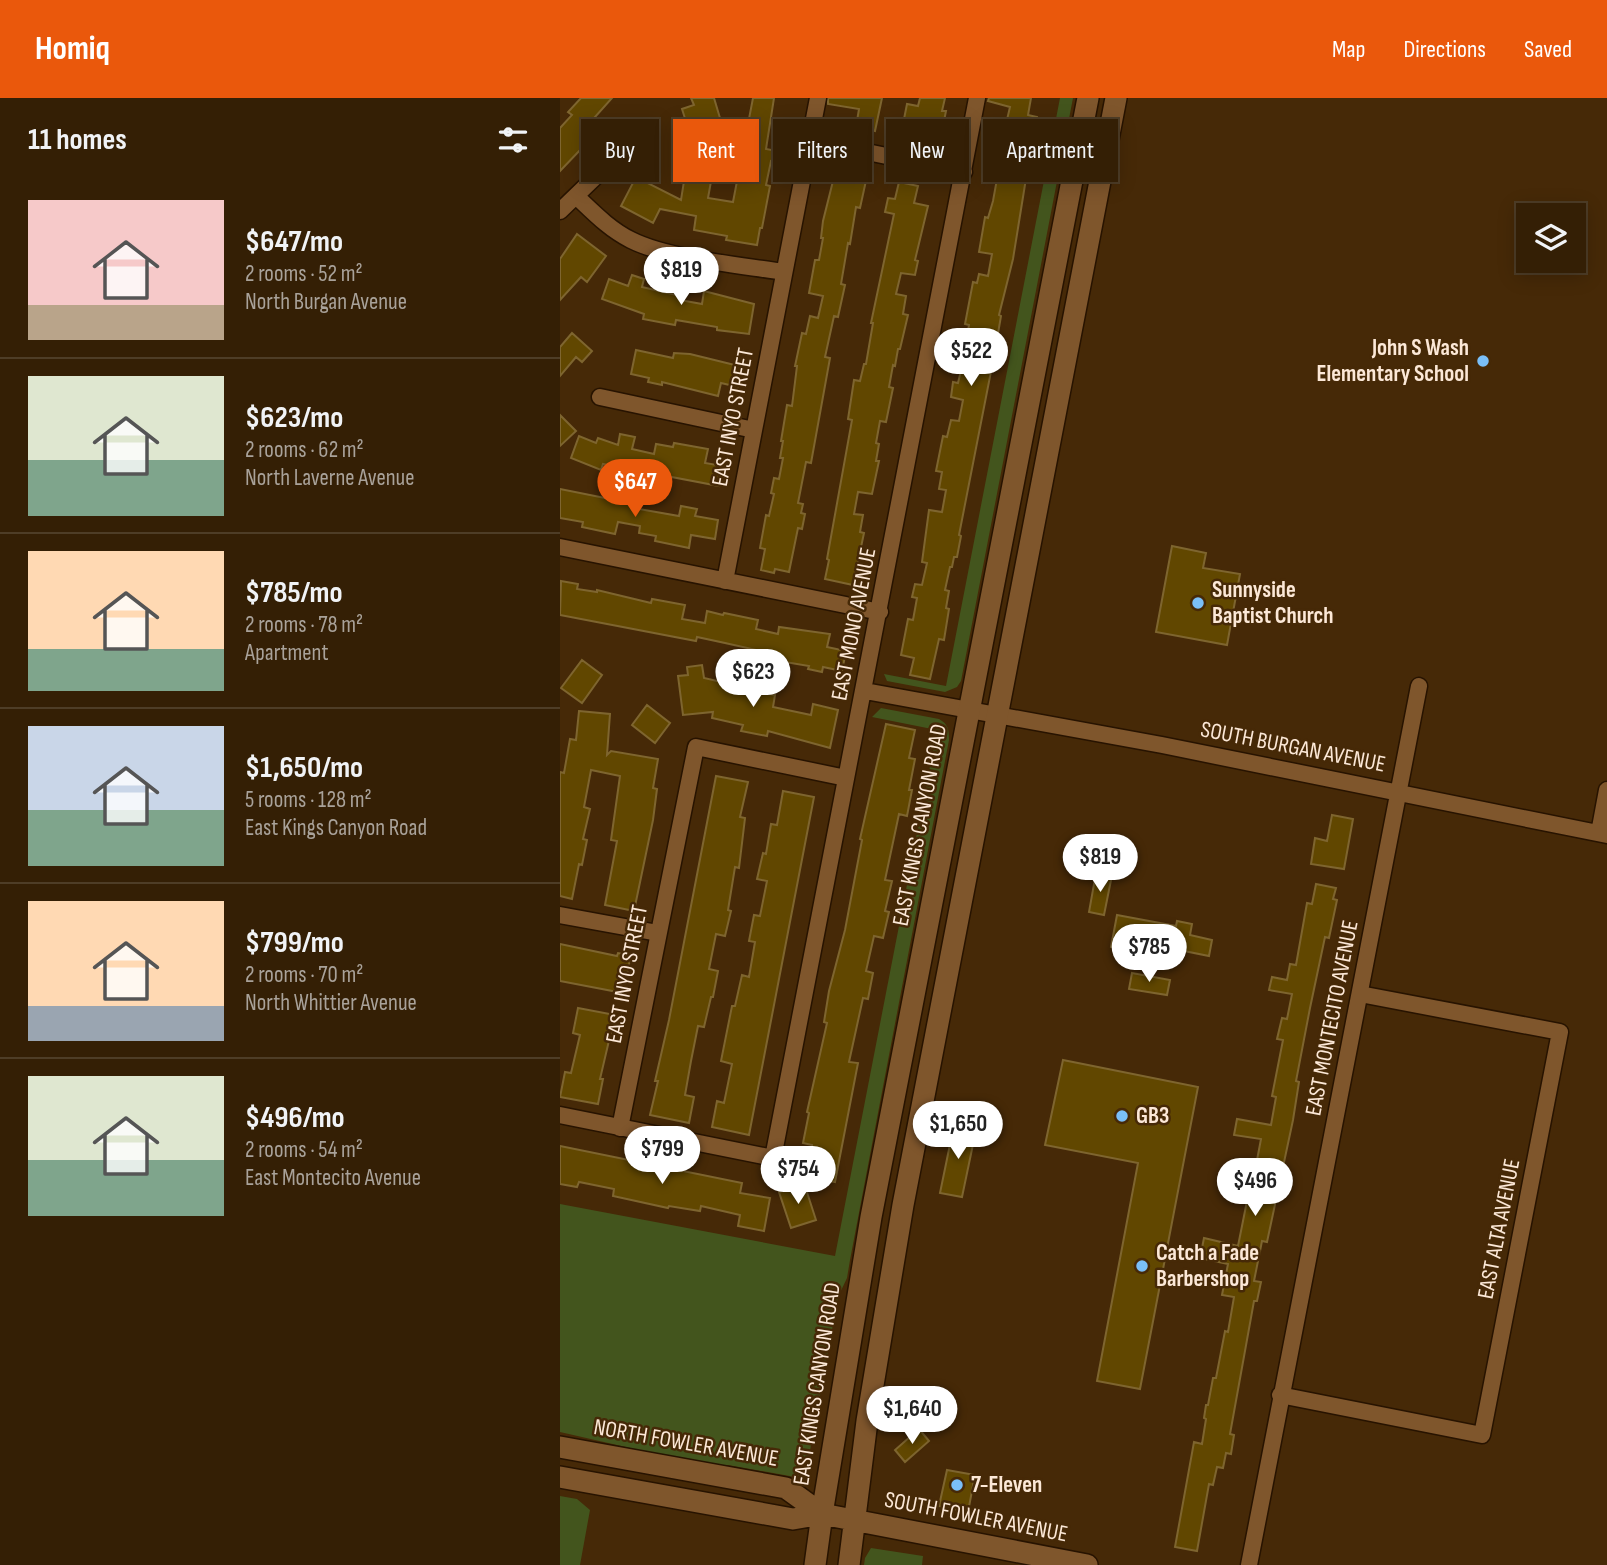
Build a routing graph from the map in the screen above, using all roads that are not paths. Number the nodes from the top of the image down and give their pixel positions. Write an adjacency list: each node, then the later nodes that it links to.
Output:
1 (818, 98): 5 (street, EAST INYO STREET)
2 (977, 98): 6 (street, EAST MONO AVENUE)
3 (1088, 98): 20 (main road, EAST KINGS CANYON ROAD)
4 (1116, 98): 21 (main road)
5 (814, 119)
6 (969, 144)
7 (590, 182): 10 (street)
8 (802, 182): 12 (street, EAST INYO STREET)
9 (962, 182): 17 (street, EAST MONO AVENUE)
10 (576, 196): 11 (street); 12 (street)
11 (560, 211)
12 (784, 272): 14 (street, EAST INYO STREET)
13 (600, 397): 14 (street)
14 (754, 430): 16 (street, EAST INYO STREET)
15 (560, 548): 16 (street)
16 (724, 581): 17 (street)
17 (880, 612): 19 (street, EAST MONO AVENUE)
18 (1419, 685): 24 (street, EAST MONTECITO AVENUE)
19 (864, 691): 20 (street, SOUTH BURGAN AVENUE); 22 (street, EAST MONO AVENUE)
20 (970, 711): 21 (street, SOUTH BURGAN AVENUE); 28 (main road, EAST KINGS CANYON ROAD)
21 (996, 716): 24 (street, SOUTH BURGAN AVENUE); 32 (main road)
22 (846, 778): 27 (street, EAST INYO STREET); 31 (street, EAST MONO AVENUE)
23 (1607, 790): 25 (street)
24 (1400, 792): 25 (street, SOUTH BURGAN AVENUE); 29 (street, EAST MONTECITO AVENUE)
25 (1603, 834)
26 (560, 915): 27 (street)
27 (658, 933): 31 (street, EAST INYO STREET)
28 (916, 986): 32 (main road); 36 (main road, EAST KINGS CANYON ROAD)
29 (1360, 993): 33 (street, EAST MONTECITO AVENUE); 33 (street, EAST ALTA AVENUE)
30 (560, 1115): 31 (street)
31 (620, 1128)
32 (903, 1205): 37 (main road)
33 (1280, 1395): 41 (street, EAST MONTECITO AVENUE)
34 (560, 1447): 36 (main road, NORTH FOWLER AVENUE)
35 (560, 1477): 36 (main road)
36 (822, 1514): 37 (main road, SOUTH FOWLER AVENUE); 38 (main road, EAST KINGS CANYON ROAD)
37 (855, 1520): 39 (main road); 40 (main road, SOUTH FOWLER AVENUE)
38 (816, 1565)
39 (849, 1565)
40 (1087, 1565)
41 (1249, 1565)

